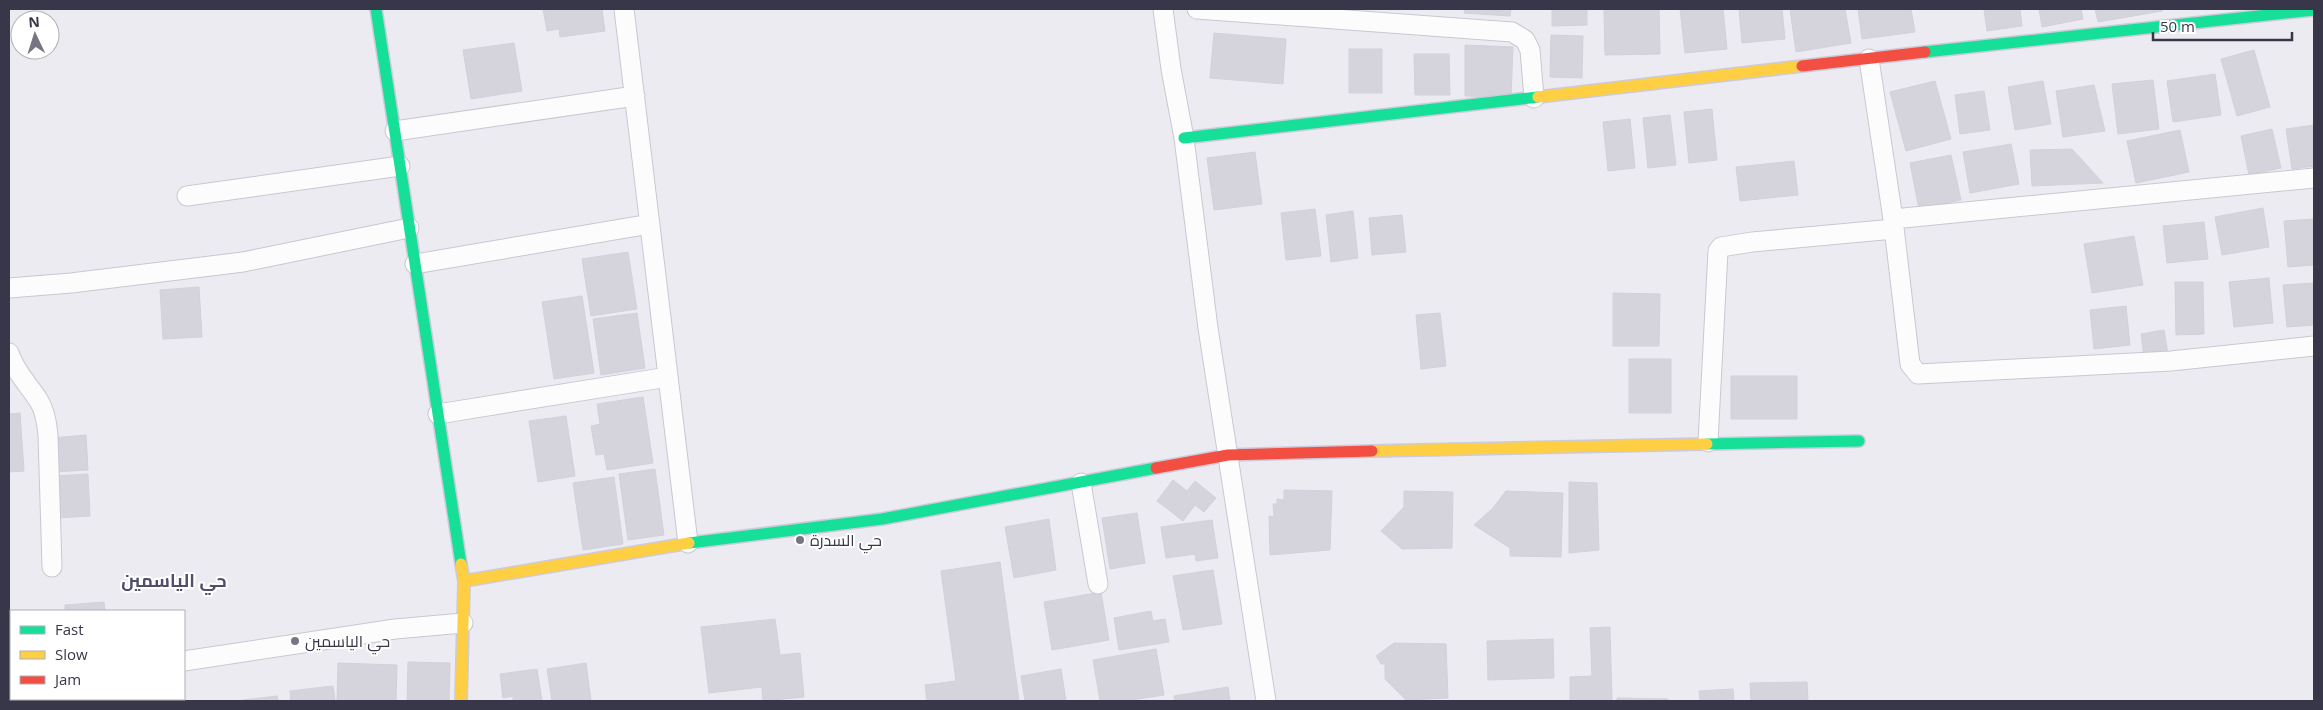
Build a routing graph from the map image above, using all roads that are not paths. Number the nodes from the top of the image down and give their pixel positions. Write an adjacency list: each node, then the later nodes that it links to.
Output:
1 (376, 9): 9 (street)
2 (624, 9): 7 (street)
3 (1163, 9): 10 (street)
4 (1197, 9): 8 (street)
5 (2314, 10): 6 (street)
6 (1869, 59): 8 (street); 15 (street)
7 (635, 96): 9 (street); 14 (street)
8 (1534, 98): 10 (street)
9 (395, 132): 11 (street)
10 (1184, 138): 25 (street)
11 (400, 166): 13 (street); 16 (street)
12 (2314, 178): 15 (street)
13 (187, 196)
14 (650, 224): 17 (street); 21 (street)
15 (1893, 224): 19 (street); 24 (street)
16 (409, 228): 17 (street); 18 (street)
17 (415, 264): 22 (street)
18 (9, 288)
19 (2314, 346)
20 (9, 354): 28 (street)
21 (668, 377): 22 (street); 27 (street)
22 (438, 414): 29 (street)
23 (1859, 441): 24 (street)
24 (1708, 442): 25 (street)
25 (1228, 455): 26 (street); 34 (street)
26 (1081, 483): 27 (street); 30 (street)
27 (688, 543): 29 (street)
28 (52, 568)
29 (464, 581): 31 (street)
30 (1098, 584)
31 (463, 622): 32 (street); 33 (street)
32 (185, 661)
33 (461, 701)
34 (1266, 701)

